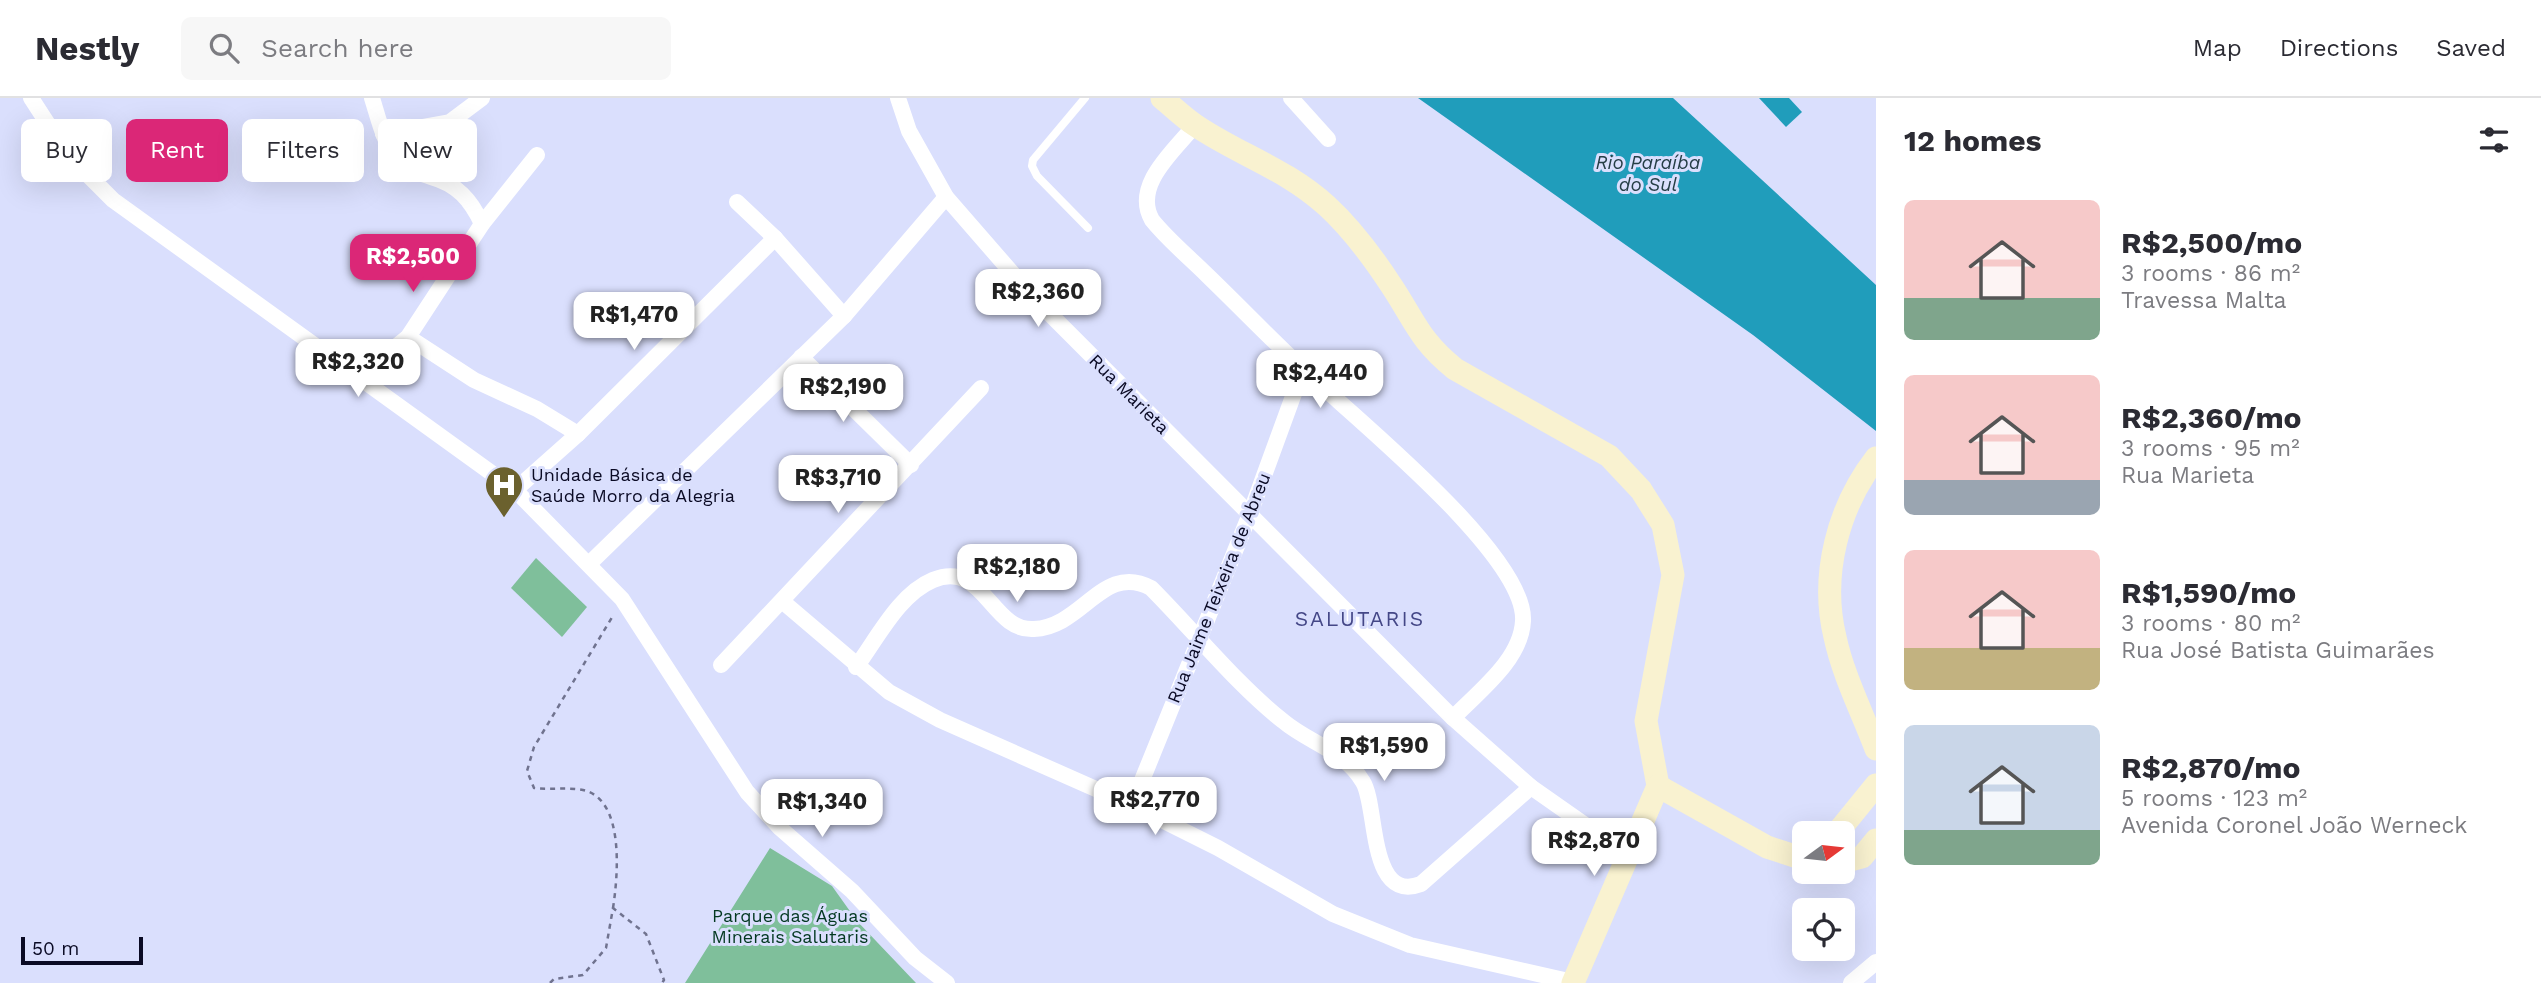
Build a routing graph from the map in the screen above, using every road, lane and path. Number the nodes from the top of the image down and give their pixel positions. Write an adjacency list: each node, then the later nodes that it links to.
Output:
1 (31, 98): 22 (street)
2 (372, 98): 8 (street)
3 (482, 98): 9 (street)
4 (898, 98): 14 (street, Rua Marieta)
5 (1085, 98): 17 (lane)
6 (1162, 98): 10 (main road)
7 (1291, 98): 11 (street)
8 (378, 119)
9 (454, 119)
10 (1195, 125): 23 (street); 39 (main road)
11 (1328, 139)
12 (537, 155): 16 (street)
13 (441, 182): 16 (street)
14 (946, 197): 19 (street); 29 (street, Rua Marieta)
15 (737, 202): 18 (street)
16 (482, 224): 20 (street)
17 (1088, 228)
18 (775, 238): 19 (street); 25 (street)
19 (844, 316): 21 (street)
20 (408, 337): 22 (street); 25 (street)
21 (801, 358): 27 (street); 30 (street)
22 (343, 366): 28 (street)
23 (1303, 369): 29 (street, Rua Jaime Teixeira de Abreu); 36 (street)
24 (981, 388): 27 (street)
25 (578, 433): 28 (street)
26 (1876, 458): 37 (main road)
27 (911, 465): 32 (street)
28 (515, 490): 30 (street)
29 (1250, 514): 33 (street, Rua Jaime Teixeira de Abreu); 36 (street, Rua Marieta)
30 (589, 564): 31 (street)
31 (622, 599): 47 (path); 52 (street)
32 (782, 601): 34 (street); 35 (street)
33 (1200, 637): 35 (street); 40 (street); 41 (street, Rua Jaime Teixeira de Abreu)
34 (721, 665)
35 (856, 667): 41 (street)
36 (1453, 718): 40 (street, Rua Marieta)
37 (1876, 749)
38 (1876, 785): 42 (main road)
39 (1658, 786): 44 (main road); 45 (main road)
40 (1531, 787): 44 (street, Rua Marieta)
41 (1132, 805): 49 (street)
42 (1847, 821)
43 (1875, 845): 46 (main road)
44 (1628, 855): 49 (main road)
45 (1792, 855)
46 (1855, 859)
47 (612, 908): 50 (path); 51 (path)
48 (1876, 962): 53 (street)
49 (1573, 982)
50 (550, 983)
51 (662, 983)
52 (947, 983)
53 (1851, 983)

